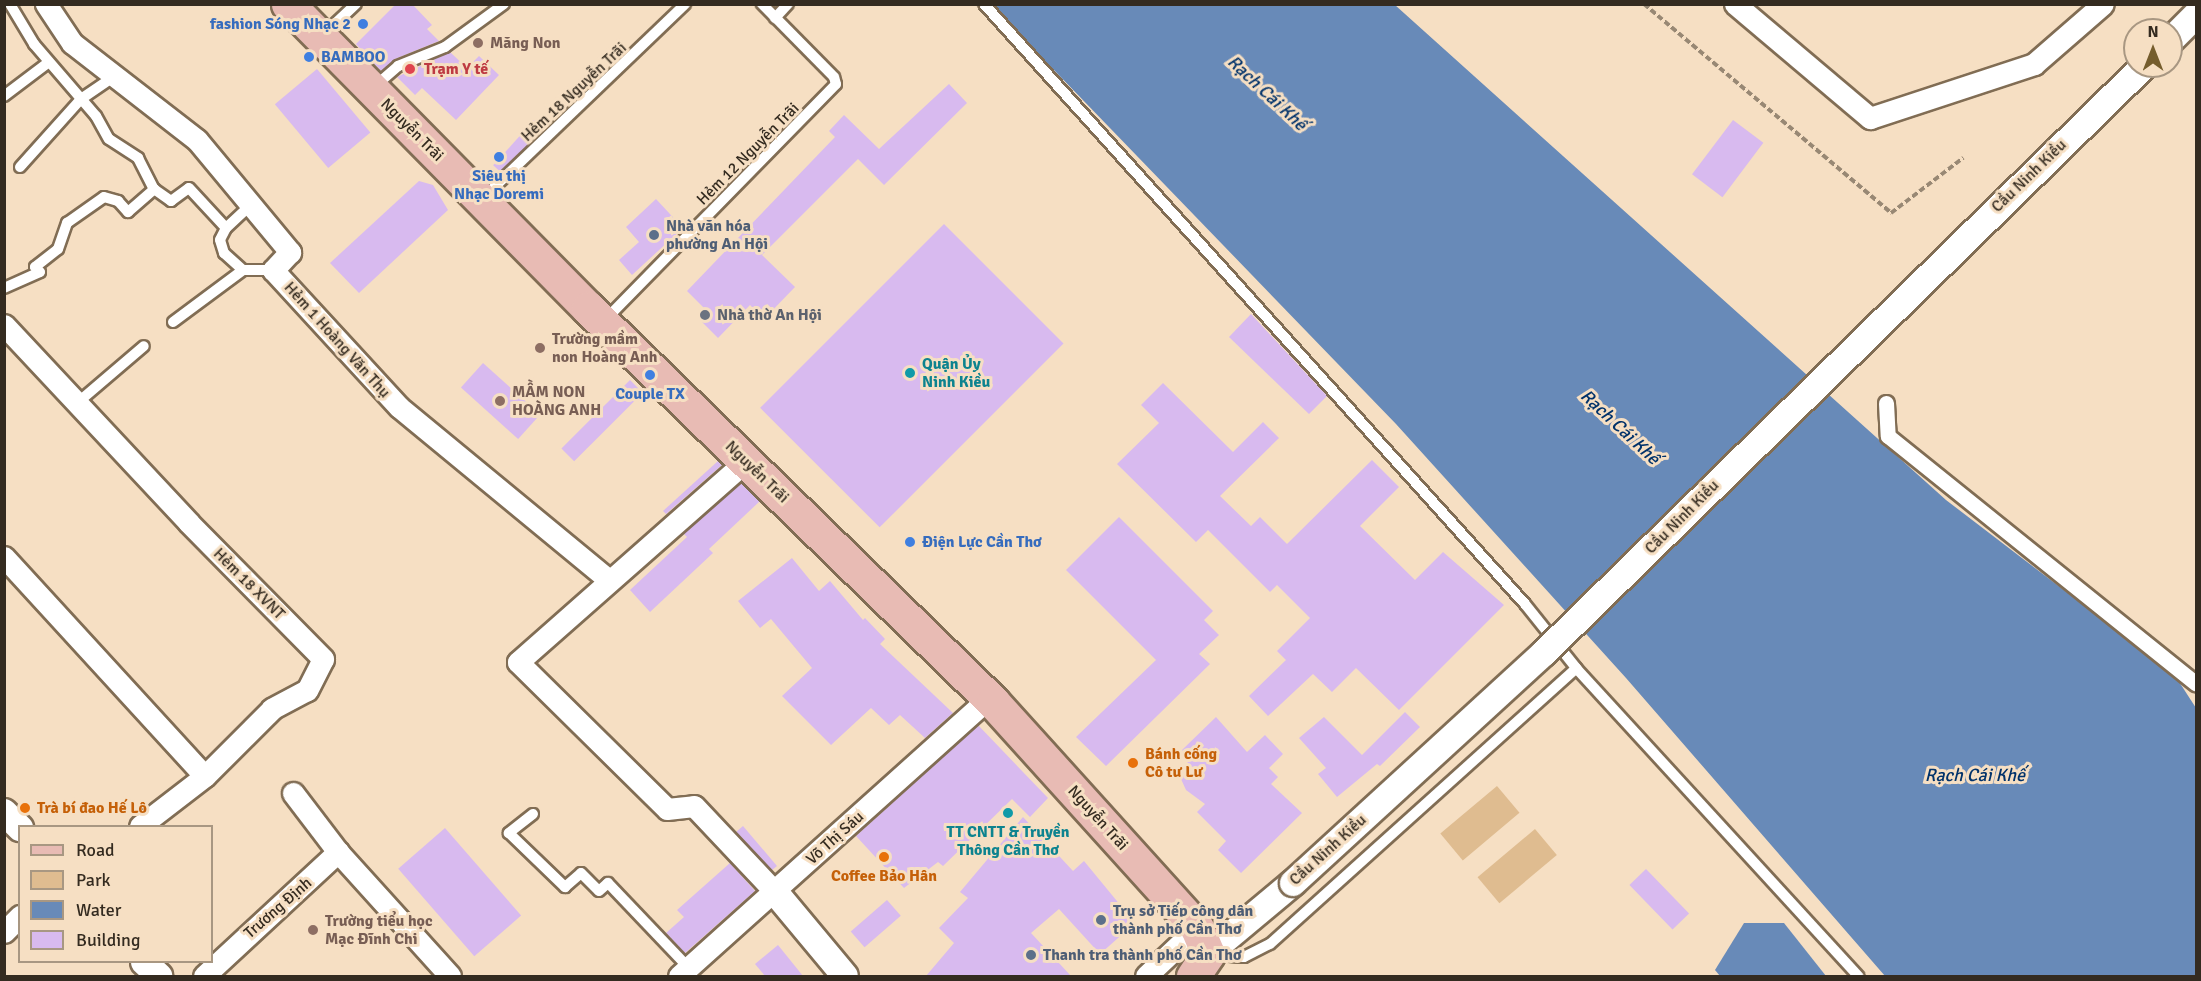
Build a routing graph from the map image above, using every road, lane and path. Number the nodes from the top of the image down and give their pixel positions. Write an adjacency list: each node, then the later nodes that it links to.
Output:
1 (10, 4): 17 (lane)
2 (46, 4): 18 (street, Hẻm 1 Hoàng Văn Thụ)
3 (288, 4): 16 (main road, Nguyễn Trãi)
4 (356, 4): 16 (lane)
5 (504, 4): 20 (lane)
6 (685, 4): 26 (lane, Hẻm 18 Nguyễn Trãi)
7 (762, 4): 14 (lane, Hẻm 12 Nguyễn Trãi)
8 (788, 4): 14 (lane)
9 (984, 4): 41 (lane)
10 (1644, 4): 23 (path)
11 (1735, 4): 12 (street)
12 (2103, 4)
13 (2196, 15): 15 (street)
14 (775, 18): 33 (lane, Hẻm 12 Nguyễn Trãi)
15 (2183, 28)
16 (321, 38): 20 (main road, Nguyễn Trãi)
17 (49, 62): 21 (lane); 22 (lane)
18 (116, 75): 22 (lane); 27 (street, Hẻm 1 Hoàng Văn Thụ)
19 (2132, 78): 54 (street, Cầu Ninh Kiều, bridge)
20 (372, 89): 26 (main road, Nguyễn Trãi)
21 (4, 96)
22 (81, 99): 24 (lane); 25 (lane)
23 (1964, 158)
24 (20, 167)
25 (154, 189): 28 (lane); 31 (lane)
26 (481, 200): 33 (main road, Nguyễn Trãi)
27 (252, 204): 28 (lane); 30 (street, Hẻm 1 Hoàng Văn Thụ)
28 (226, 228): 29 (lane)
29 (243, 270): 30 (lane); 32 (lane)
30 (273, 270): 40 (street, Hẻm 1 Hoàng Văn Thụ)
31 (4, 288)
32 (173, 322)
33 (603, 323): 38 (main road, Nguyễn Trãi)
34 (4, 325): 37 (street, Hẻm 18 XVNT)
35 (144, 346): 37 (lane)
36 (1886, 403): 42 (street)
37 (76, 404): 44 (street, Hẻm 18 XVNT)
38 (746, 460): 40 (street); 43 (main road, Nguyễn Trãi)
39 (4, 557): 44 (street)
40 (609, 580): 51 (street)
41 (1576, 668): 54 (lane); 62 (lane)
42 (2196, 684)
43 (989, 698): 51 (street, Võ Thị Sáu); 54 (main road, Nguyễn Trãi)
44 (205, 776): 48 (street, Hẻm 18 XVNT)
45 (293, 793): 50 (street)
46 (4, 812): 49 (street)
47 (533, 814): 56 (lane)
48 (141, 825)
49 (18, 826)
50 (332, 845): 58 (street, Trương Định); 59 (street)
51 (775, 892): 56 (street, Võ Thị Sáu); 60 (street)
52 (18, 918): 53 (street)
53 (4, 932)
54 (1199, 953): 61 (street)
55 (145, 963): 57 (street)
56 (684, 972)
57 (159, 976)
58 (204, 976)
59 (450, 976)
60 (845, 976)
61 (1146, 976)
62 (1858, 976)

